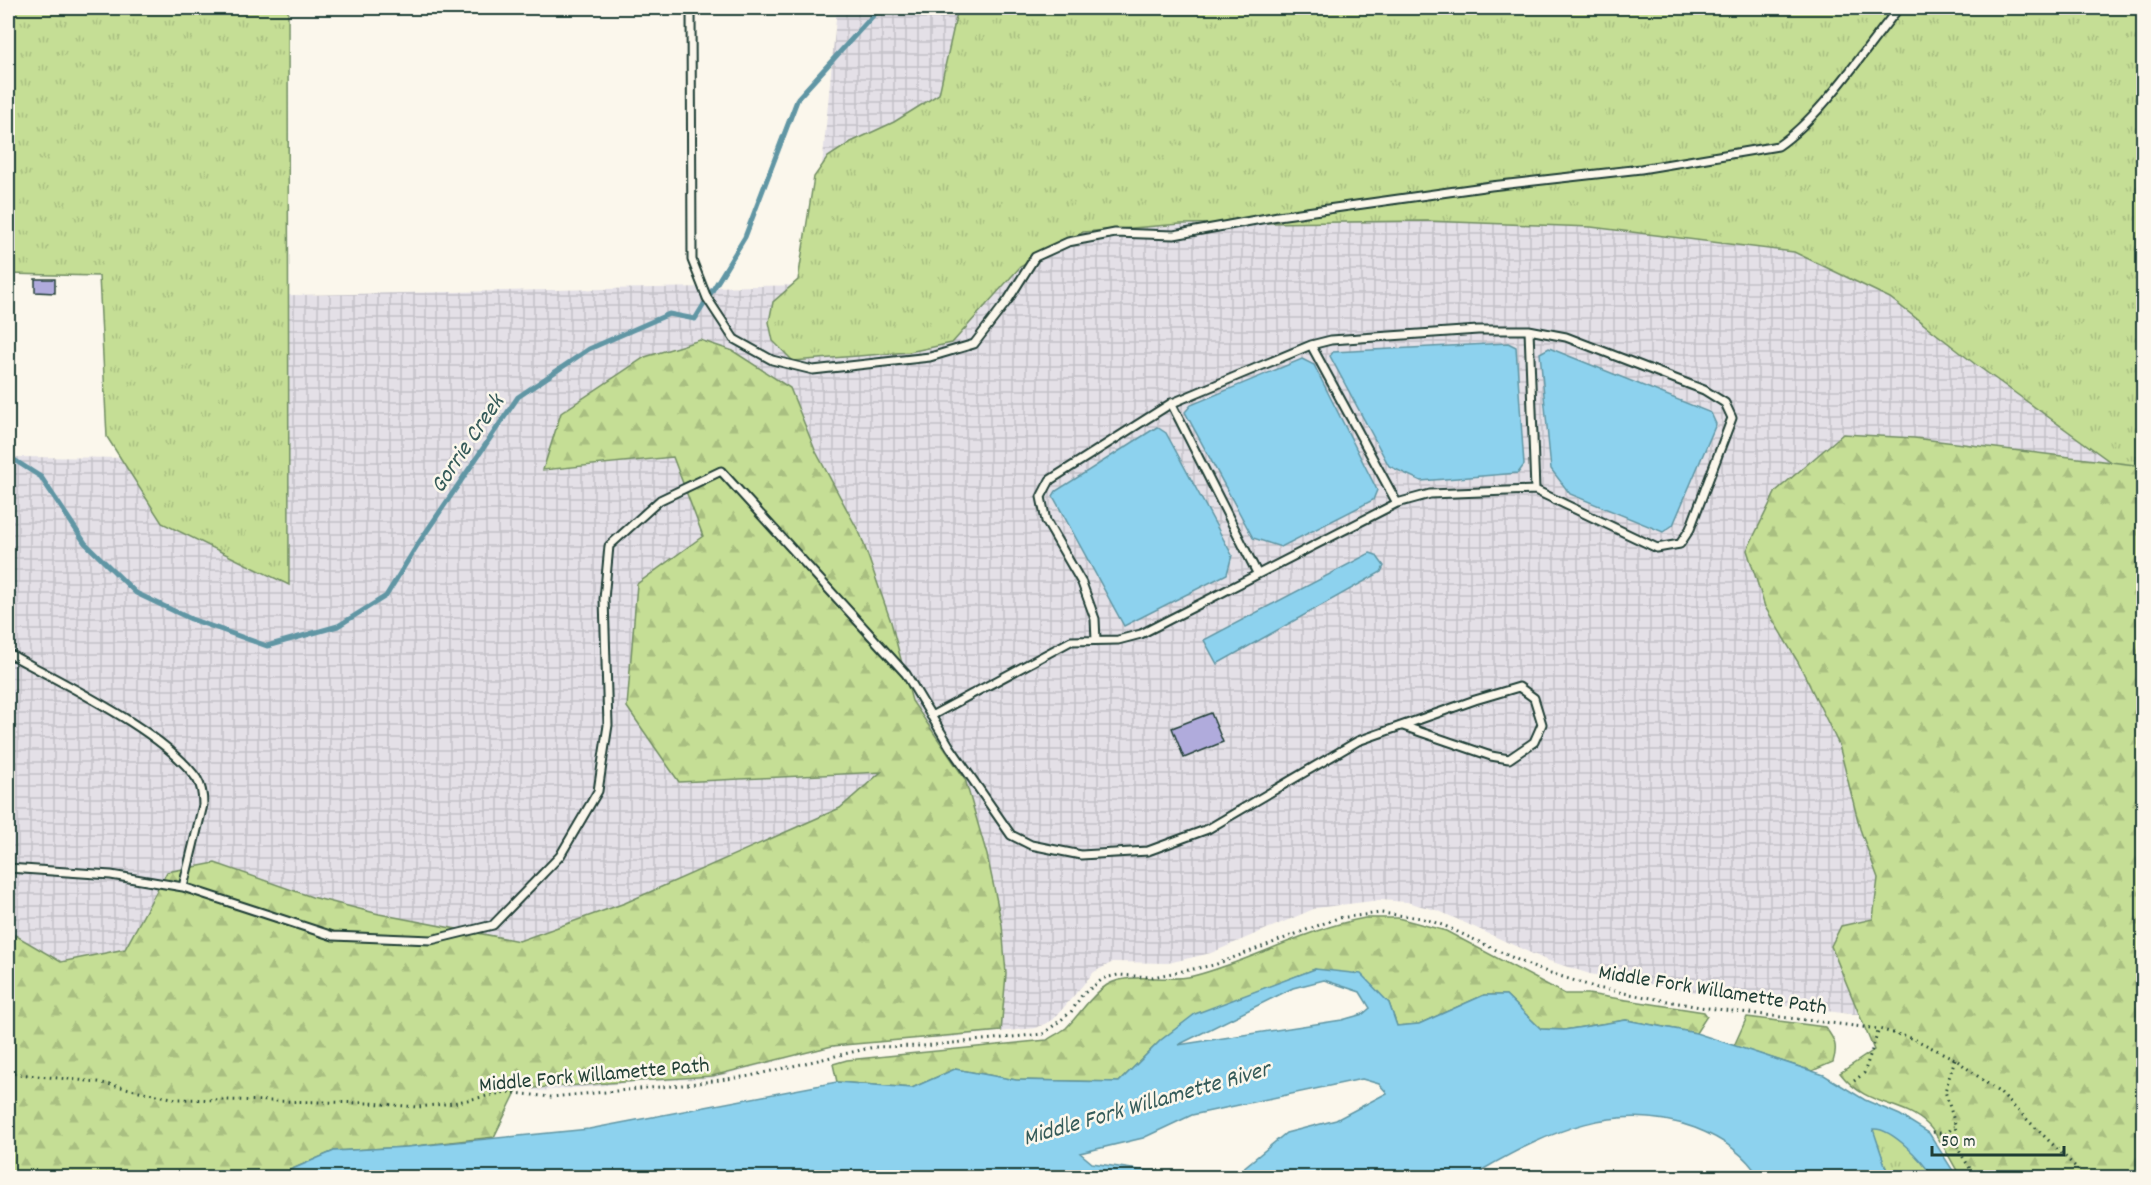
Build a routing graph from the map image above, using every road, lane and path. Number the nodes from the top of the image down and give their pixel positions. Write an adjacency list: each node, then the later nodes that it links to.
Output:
1 (692, 8): 2 (lane)
2 (1899, 8)
3 (1529, 330): 4 (lane); 6 (lane); 6 (lane)
4 (1311, 345): 5 (lane); 7 (lane)
5 (1171, 403): 8 (lane); 9 (lane)
6 (1535, 490): 7 (lane)
7 (1397, 503): 8 (lane)
8 (1257, 573): 9 (lane)
9 (1096, 640): 11 (lane)
10 (8, 653): 14 (lane)
11 (931, 716): 12 (lane); 14 (lane)
12 (1403, 726): 12 (lane)
13 (8, 868): 14 (lane)
14 (183, 887)
15 (1879, 1029): 16 (path, Middle Fork Willamette Path); 17 (path, Middle Fork Willamette Path); 18 (path)
16 (1955, 1059): 19 (path); 22 (path, Middle Fork Willamette Path)
17 (8, 1073)
18 (1854, 1081)
19 (1954, 1124): 20 (path); 21 (path)
20 (1933, 1132)
21 (1976, 1178)
22 (2087, 1178)

